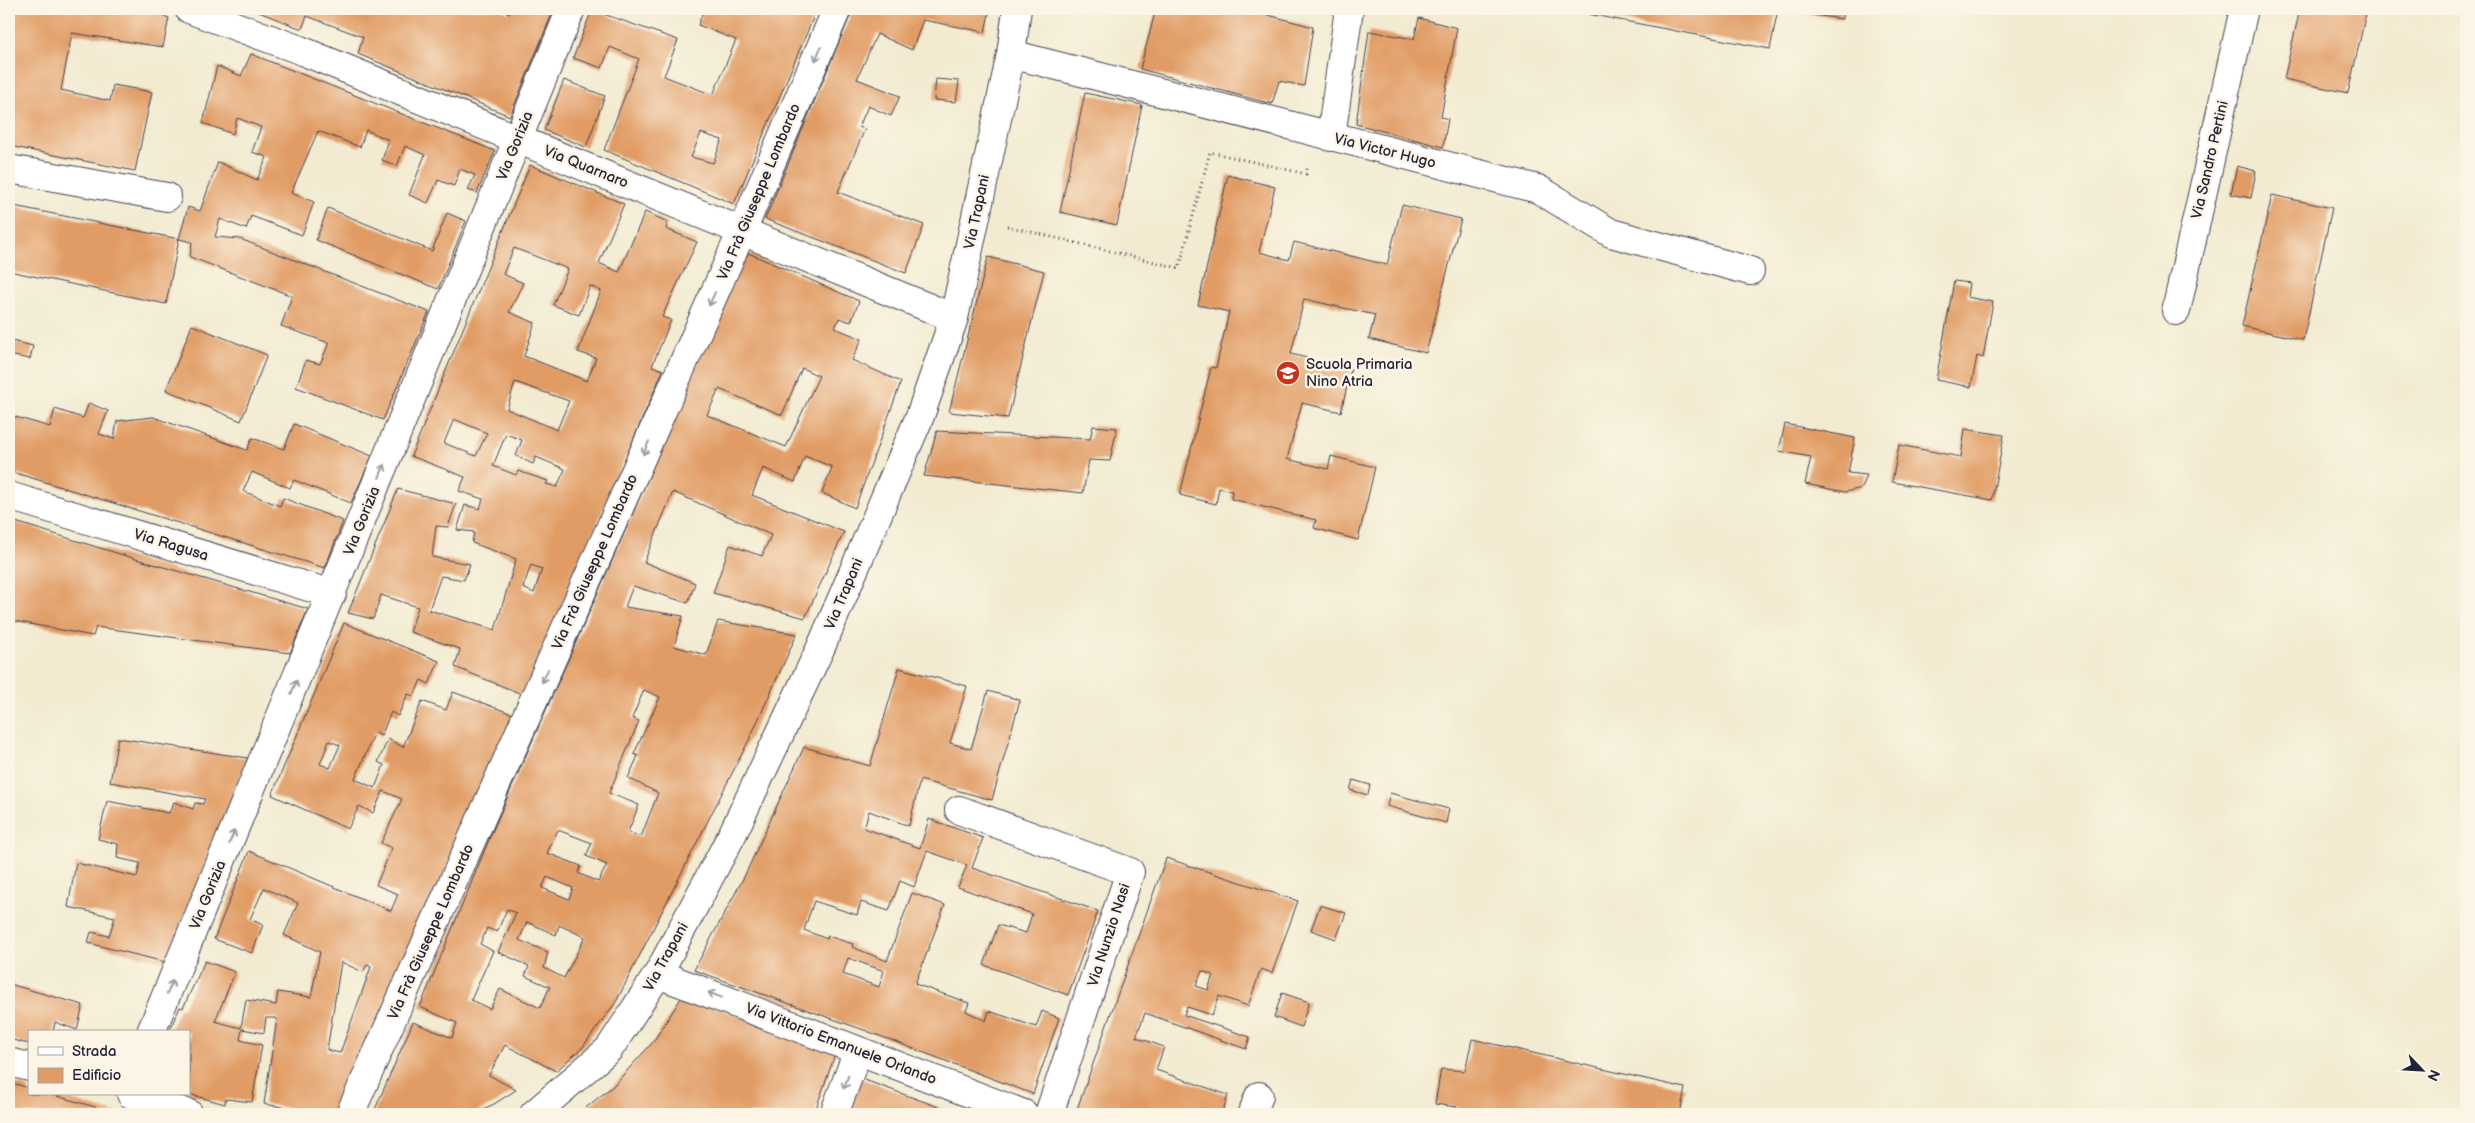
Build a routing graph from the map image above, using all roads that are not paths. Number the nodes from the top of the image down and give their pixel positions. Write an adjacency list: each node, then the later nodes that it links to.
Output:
1 (189, 9): 9 (street, Via Quarnaro)
2 (571, 9): 9 (street, Via Gorizia)
3 (837, 9): 12 (street, Via Frà Giuseppe Lombardo, one-way to 12)
4 (1017, 9): 7 (street, Via Trapani)
5 (1349, 9): 8 (street)
6 (2244, 9): 14 (street, Via Sandro Pertini)
7 (1011, 54): 8 (street, Via Victor Hugo); 15 (street, Via Trapani)
8 (1324, 135): 13 (street, Via Victor Hugo)
9 (517, 139): 12 (street, Via Quarnaro); 17 (street, Via Gorizia, one-way to 9)
10 (9, 169): 11 (street)
11 (167, 197)
12 (742, 231): 15 (street, Via Quarnaro); 26 (street, Via Frà Giuseppe Lombardo, one-way to 26)
13 (1750, 272)
14 (2176, 310)
15 (954, 318): 19 (street, Via Trapani)
16 (9, 496): 17 (street, Via Ragusa)
17 (332, 594): 20 (street, Via Gorizia, one-way to 17)
18 (959, 810): 30 (street, Via Nunzio Nasi)
19 (658, 974): 21 (street, Via Vittorio Emanuele Orlando, one-way to 19); 27 (street, Via Trapani)
20 (152, 1030)
21 (858, 1050): 28 (street, one-way to 28); 29 (street, Via Vittorio Emanuele Orlando)
22 (9, 1062): 23 (street)
23 (28, 1067)
24 (136, 1096): 25 (street)
25 (183, 1113)
26 (350, 1114)
27 (534, 1114)
28 (834, 1114)
29 (1024, 1114)
30 (1049, 1114)

